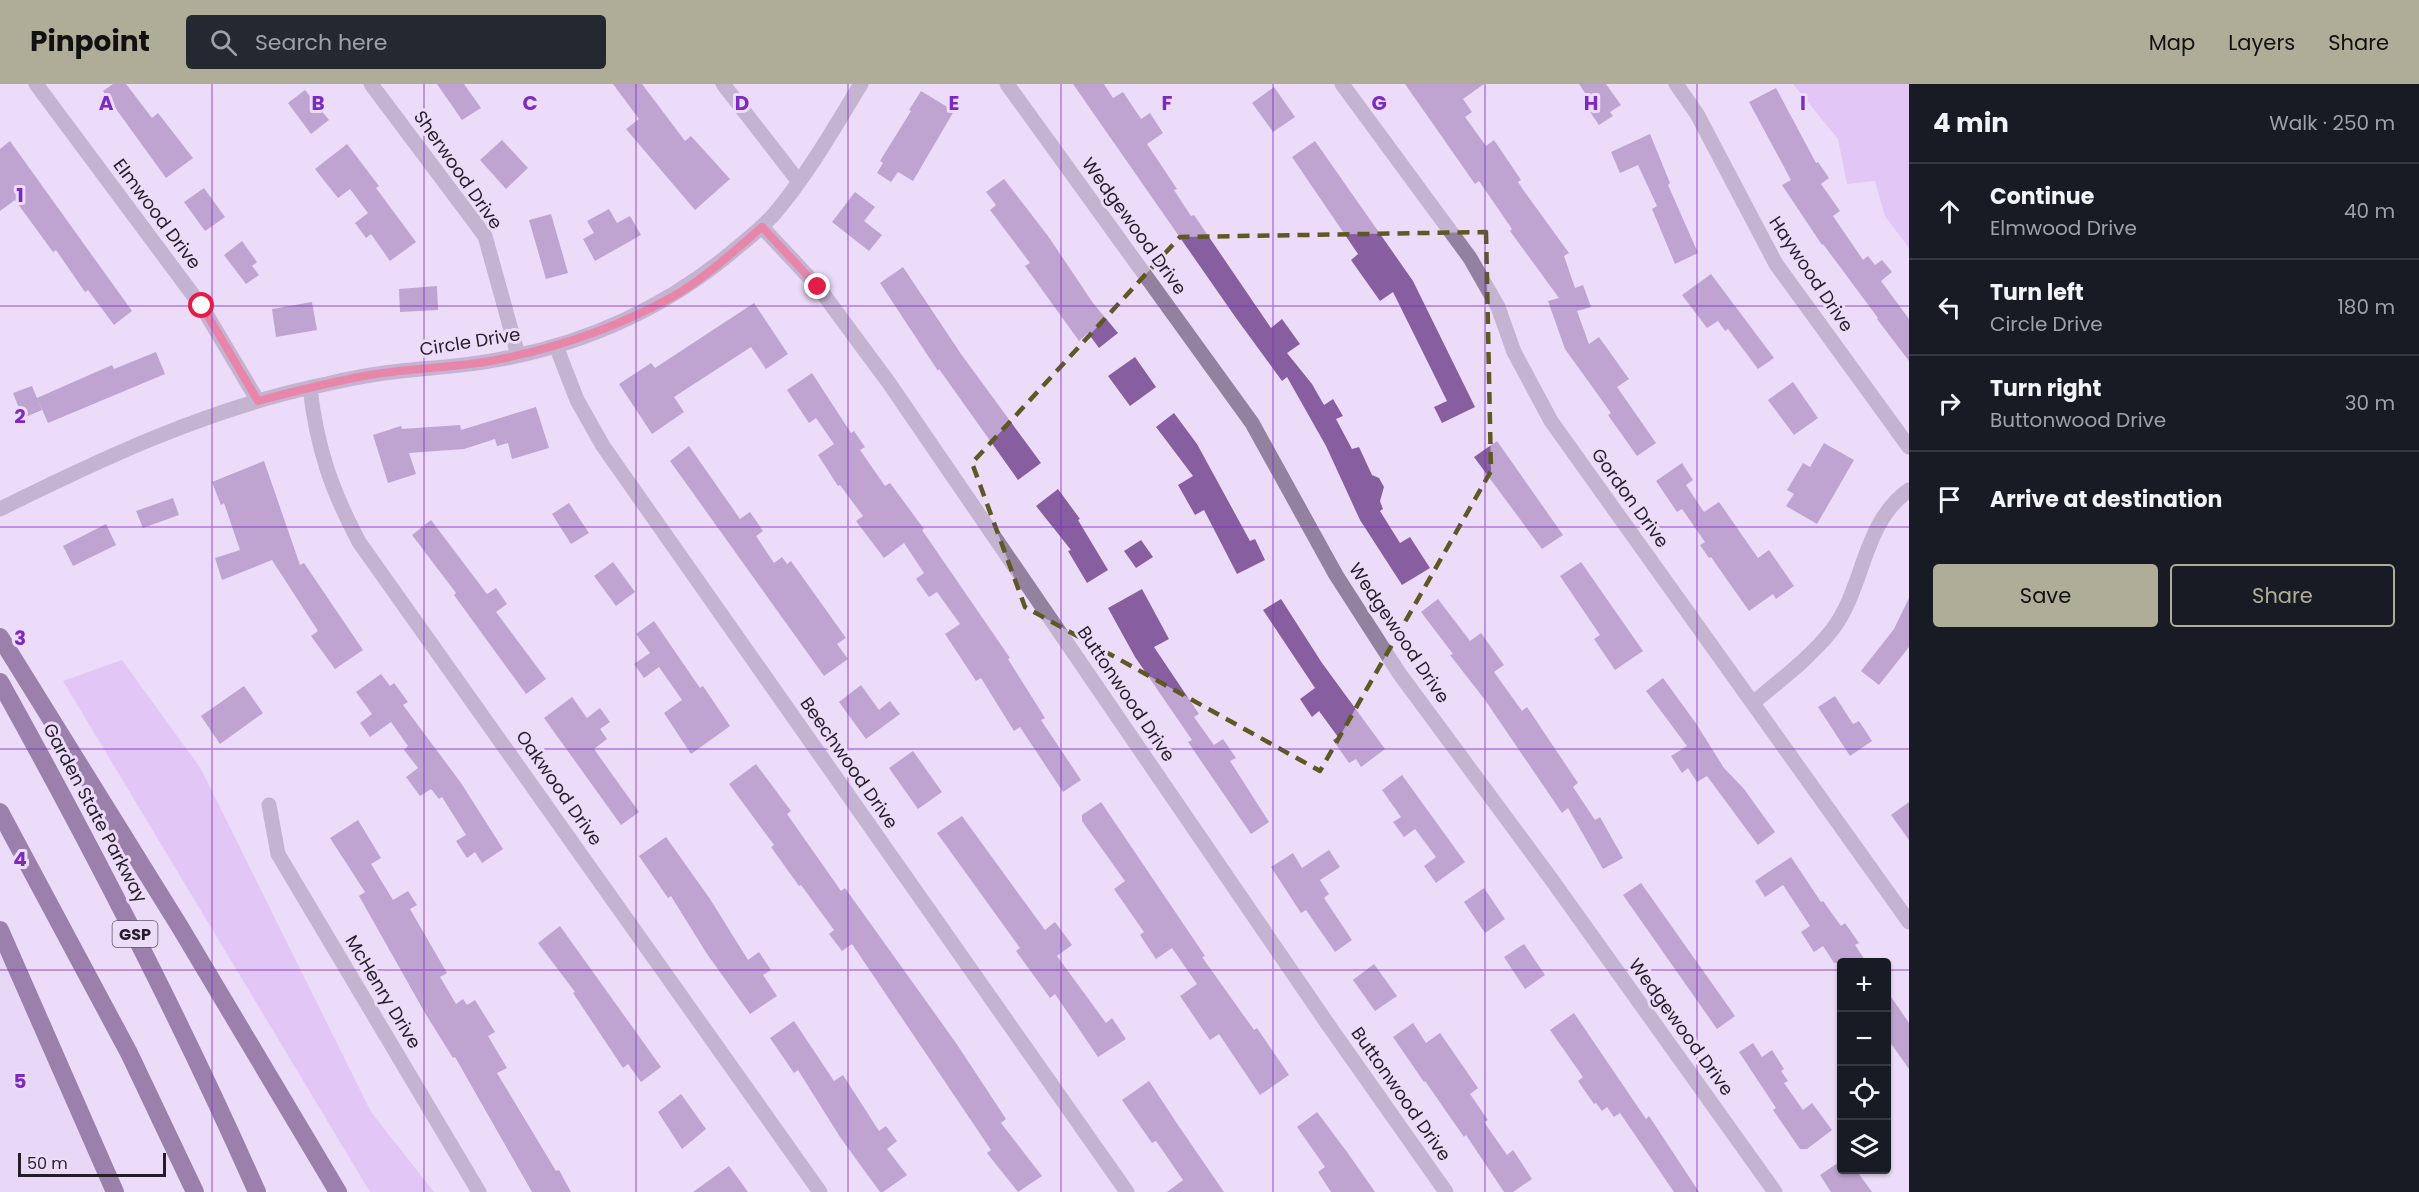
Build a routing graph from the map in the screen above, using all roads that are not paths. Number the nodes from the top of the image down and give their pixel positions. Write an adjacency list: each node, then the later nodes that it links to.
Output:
1 (36, 84): 13 (street, Elmwood Drive)
2 (371, 84): 11 (street, Sherwood Drive)
3 (723, 84): 8 (street)
4 (861, 84): 8 (street, Circle Drive)
5 (1007, 84): 32 (street, Wedgewood Drive)
6 (1342, 84): 19 (street, Gordon Drive)
7 (1676, 84): 14 (street, Haywood Drive)
8 (799, 182): 9 (street, Circle Drive)
9 (762, 227): 10 (street, Circle Drive); 31 (street, Buttonwood Drive)
10 (556, 346): 11 (street, Circle Drive); 30 (street, Beechwood Drive)
11 (518, 355): 12 (street, Circle Drive)
12 (310, 387): 13 (street, Circle Drive); 29 (street, Oakwood Drive)
13 (258, 401): 16 (street, Circle Drive)
14 (1909, 447)
15 (1909, 490): 19 (street)
16 (0, 509)
17 (0, 637): 27 (highway)
18 (0, 682): 26 (highway, Garden State Parkway / GSP)
19 (1753, 703): 22 (street, Gordon Drive)
20 (269, 805): 28 (street, McHenry Drive)
21 (0, 812): 25 (highway)
22 (1909, 921)
23 (0, 930): 24 (highway)
24 (115, 1192)
25 (195, 1192)
26 (257, 1192)
27 (338, 1192)
28 (479, 1192)
29 (820, 1192)
30 (1127, 1192)
31 (1446, 1192)
32 (1775, 1192)

